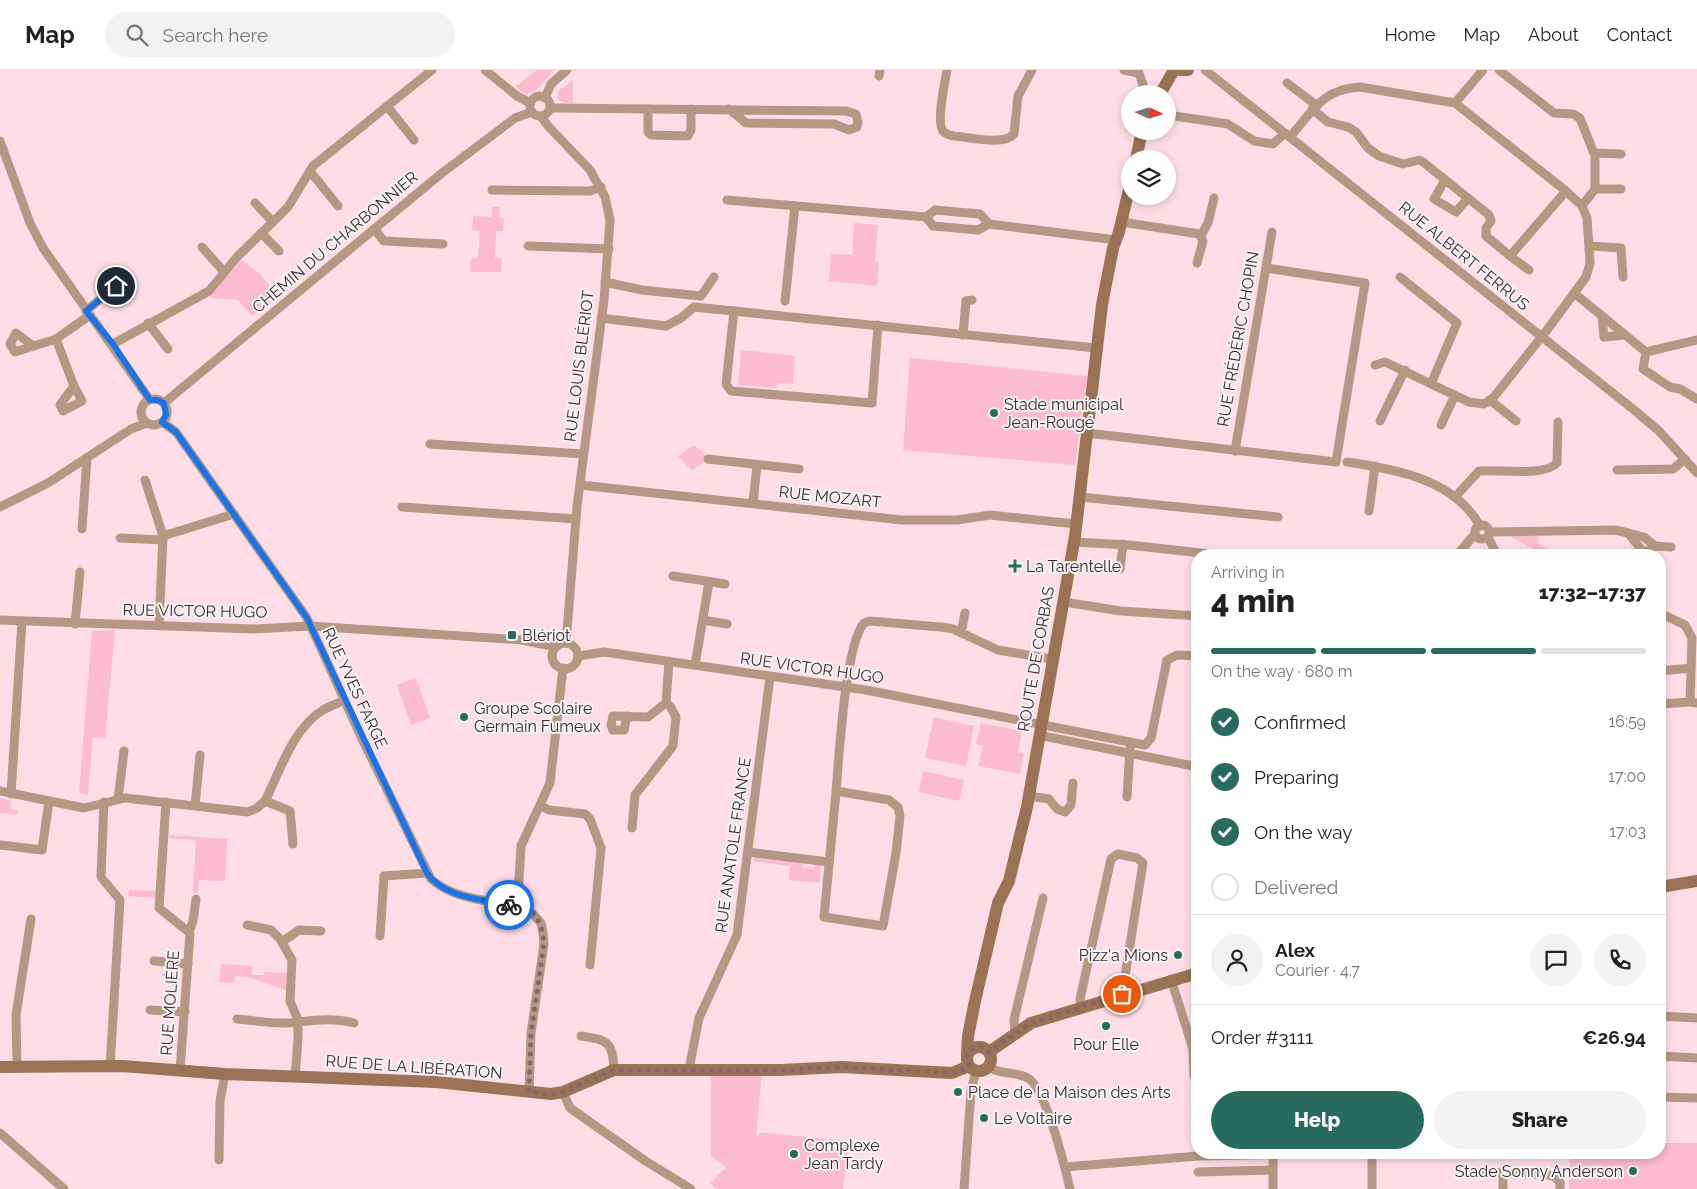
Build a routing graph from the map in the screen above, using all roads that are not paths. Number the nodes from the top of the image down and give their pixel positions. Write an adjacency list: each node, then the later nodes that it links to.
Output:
1 (432, 70): 18 (street)
2 (485, 70): 20 (street)
3 (567, 70): 16 (street)
4 (947, 70): 5 (street)
5 (1032, 70)
6 (1124, 70): 14 (street)
7 (1174, 70): 15 (main road)
8 (1180, 70): 9 (main road)
9 (1188, 70)
10 (1205, 70): 27 (street, RUE ALBERT FERRUS)
11 (1483, 70): 17 (street)
12 (1499, 70): 30 (street)
13 (1287, 83): 19 (street)
14 (1143, 85)
15 (1165, 85)
16 (546, 98): 20 (street); 21 (street)
17 (1456, 103): 19 (street); 38 (street)
18 (387, 106): 28 (street); 32 (street)
19 (1314, 107): 27 (street); 33 (street)
20 (531, 108): 25 (street); 51 (street, CHEMIN DU CHARBONNIER)
21 (550, 108): 22 (street); 25 (street)
22 (648, 109): 23 (street); 23 (street)
23 (691, 109): 24 (street)
24 (729, 109): 24 (street)
25 (541, 116): 34 (street, RUE LOUIS BLÉRIOT)
26 (1176, 116): 27 (street)
27 (1288, 135): 83 (street, RUE ALBERT FERRUS)
28 (414, 140)
29 (0, 141): 76 (street)
30 (1595, 153): 31 (street); 35 (street)
31 (1622, 154)
32 (310, 171): 44 (street); 48 (street)
33 (1445, 180): 40 (street); 40 (street)
34 (600, 187): 37 (street); 60 (street, RUE LOUIS BLÉRIOT)
35 (1595, 188): 36 (street); 46 (street)
36 (1621, 189)
37 (492, 190)
38 (1566, 191): 46 (street); 62 (street)
39 (1214, 198): 54 (street)
40 (1468, 198): 62 (street)
41 (727, 200): 45 (street)
42 (255, 203): 48 (street)
43 (1126, 205): 49 (main road, ROUTE DE CORBAS)
44 (338, 206)
45 (795, 206): 47 (street); 74 (street)
46 (1582, 206): 58 (street)
47 (926, 217): 50 (street); 50 (street)
48 (273, 222): 53 (street)
49 (1122, 222): 54 (street); 55 (main road, ROUTE DE CORBAS)
50 (989, 224): 55 (street)
51 (374, 229): 56 (street); 99 (street, CHEMIN DU CHARBONNIER)
52 (1272, 232): 64 (street, RUE FRÉDÉRIC CHOPIN)
53 (261, 233): 61 (street); 66 (street)
54 (1202, 236): 63 (street)
55 (1116, 240): 88 (main road, ROUTE DE CORBAS)
56 (443, 244)
57 (528, 246): 60 (street)
58 (1590, 246): 69 (street); 72 (street)
59 (202, 247): 66 (street)
60 (609, 249): 70 (street, RUE LOUIS BLÉRIOT)
61 (279, 251)
62 (1510, 256): 65 (street)
63 (1197, 263)
64 (1266, 268): 110 (street, RUE FRÉDÉRIC CHOPIN); 110 (street)
65 (1529, 270)
66 (224, 272): 79 (street)
67 (714, 277): 70 (street)
68 (1400, 277): 93 (street)
69 (1622, 277)
70 (605, 282): 78 (street, RUE LOUIS BLÉRIOT)
71 (116, 286): 76 (street)
72 (1574, 294): 77 (street); 83 (street)
73 (972, 300): 81 (street)
74 (785, 301)
75 (734, 310): 78 (street); 80 (street); 80 (street)
76 (88, 313): 84 (street); 86 (street)
77 (1602, 316): 82 (street); 82 (street)
78 (601, 318): 111 (street, RUE LOUIS BLÉRIOT)
79 (148, 323): 86 (street); 89 (street)
80 (878, 326): 81 (street)
81 (963, 335): 88 (street)
82 (1625, 335): 90 (street)
83 (1542, 337): 98 (street); 114 (street, RUE ALBERT FERRUS)
84 (56, 339): 87 (street); 94 (street)
85 (1697, 340): 90 (street)
86 (113, 344): 97 (street)
87 (32, 345)
88 (1096, 348): 108 (main road, ROUTE DE CORBAS)
89 (168, 349)
90 (1646, 352): 96 (street)
91 (1375, 365): 92 (street)
92 (1405, 370): 93 (street); 101 (street)
93 (1431, 384): 95 (street)
94 (74, 386)
95 (1456, 395): 98 (street); 106 (street)
96 (1697, 399)
97 (150, 400): 99 (street); 100 (street)
98 (1490, 400): 102 (street)
99 (164, 403): 103 (street)
100 (141, 413): 105 (street); 107 (street)
101 (1380, 421)
102 (1516, 421)
103 (162, 422): 105 (street); 129 (street, RUE YVES FARGE)
104 (1558, 422): 124 (street)
105 (148, 423): 107 (street)
106 (1441, 425)
107 (131, 429): 112 (street)
108 (1087, 433): 110 (street); 123 (main road, ROUTE DE CORBAS)
109 (430, 444): 111 (street)
110 (1235, 451)
111 (583, 454): 122 (street, RUE LOUIS BLÉRIOT)
112 (87, 458): 126 (street); 133 (street)
113 (708, 459): 116 (street)
114 (1685, 459): 119 (street); 120 (street, RUE ALBERT FERRUS)
115 (1347, 462): 117 (street)
116 (757, 465): 118 (street); 125 (street)
117 (1375, 466): 124 (street); 128 (street)
118 (799, 469)
119 (1617, 470)
120 (1697, 473)
121 (145, 480): 137 (street)
122 (580, 485): 125 (street, RUE MOZART); 131 (street, RUE LOUIS BLÉRIOT)
123 (1080, 497): 130 (street); 132 (main road, ROUTE DE CORBAS)
124 (1455, 497): 134 (street)
125 (753, 503): 132 (street, RUE MOZART)
126 (0, 507)
127 (402, 507): 131 (street)
128 (1369, 511)
129 (234, 514): 137 (street); 161 (street, RUE YVES FARGE)
130 (1278, 517)
131 (576, 519): 163 (street, RUE LOUIS BLÉRIOT)
132 (1076, 524): 138 (main road, ROUTE DE CORBAS)
133 (82, 529)
134 (1478, 530): 135 (street); 141 (street)
135 (1489, 535): 142 (street); 143 (street)
136 (120, 538): 137 (street)
137 (163, 538): 160 (street)
138 (1074, 542): 139 (street); 151 (main road, ROUTE DE CORBAS)
139 (1123, 544): 145 (street); 146 (street)
140 (1671, 547): 144 (street)
141 (1462, 549)
142 (1495, 549)
143 (1641, 549)
144 (1650, 549)
145 (1191, 552)
146 (1120, 569)
147 (80, 572): 158 (street)
148 (672, 576): 149 (street)
149 (709, 582): 150 (street); 156 (street)
150 (725, 584)
151 (1064, 602): 153 (street); 169 (main road, ROUTE DE CORBAS)
152 (965, 613): 162 (street)
153 (1191, 616)
154 (1666, 616): 173 (street)
155 (0, 620): 157 (street, RUE VICTOR HUGO)
156 (703, 620): 159 (street); 171 (street)
157 (22, 621): 158 (street, RUE VICTOR HUGO); 190 (street)
158 (75, 624): 160 (street, RUE VICTOR HUGO)
159 (727, 624)
160 (159, 626): 161 (street, RUE VICTOR HUGO)
161 (310, 626): 164 (street, RUE VICTOR HUGO); 177 (street, RUE YVES FARGE)
162 (960, 633): 169 (street); 176 (street)
163 (566, 642): 165 (street); 167 (street)
164 (539, 644): 165 (street, RUE VICTOR HUGO); 166 (street)
165 (556, 647): 166 (street)
166 (552, 656): 172 (street)
167 (578, 656): 170 (street, RUE VICTOR HUGO); 172 (street)
168 (1191, 656): 183 (street)
169 (1052, 659): 182 (main road, ROUTE DE CORBAS)
170 (669, 662): 171 (street, RUE VICTOR HUGO); 179 (street)
171 (695, 665): 175 (street, RUE VICTOR HUGO)
172 (563, 668): 199 (street)
173 (1691, 668): 174 (street); 178 (street)
174 (1666, 670)
175 (770, 677): 176 (street, RUE VICTOR HUGO); 203 (street, RUE ANATOLE FRANCE)
176 (846, 687): 182 (street, RUE VICTOR HUGO); 189 (street)
177 (344, 700): 194 (street); 205 (street, RUE YVES FARGE)
178 (1694, 702): 180 (street)
179 (666, 703): 181 (street); 200 (street)
180 (1666, 704)
181 (627, 716)
182 (1039, 730): 183 (street, RUE VICTOR HUGO); 191 (main road, ROUTE DE CORBAS)
183 (1130, 748): 186 (street, RUE VICTOR HUGO); 192 (street)
184 (124, 751): 193 (street)
185 (200, 755): 198 (street)
186 (1191, 765)
187 (1073, 783): 191 (street)
188 (0, 791): 190 (street)
189 (836, 791): 204 (street); 204 (street)
190 (11, 794): 195 (street)
191 (1029, 796): 227 (main road, ROUTE DE CORBAS)
192 (1127, 797)
193 (118, 799): 196 (street); 197 (street)
194 (265, 801): 198 (street); 201 (street)
195 (49, 802): 196 (street); 202 (street)
196 (104, 802): 241 (street)
197 (166, 802): 198 (street); 214 (street, RUE MOLIÈRE)
198 (195, 806)
199 (541, 806): 210 (street); 219 (street)
200 (632, 828)
201 (293, 844)
202 (1, 845)
203 (748, 852): 204 (street); 242 (street, RUE ANATOLE FRANCE)
204 (829, 862)
205 (427, 873): 210 (street, RUE YVES FARGE); 215 (street)
206 (1697, 881): 207 (main road)
207 (1666, 886)
208 (1043, 898): 232 (street)
209 (196, 899): 214 (street)
210 (519, 904): 247 (street)
211 (31, 919): 240 (street)
212 (247, 925): 216 (street)
213 (321, 931): 216 (street)
214 (188, 932): 218 (street, RUE MOLIÈRE)
215 (380, 936)
216 (282, 942): 230 (street)
217 (154, 961): 218 (street)
218 (188, 964): 225 (street, RUE MOLIÈRE)
219 (590, 965)
220 (1191, 974): 221 (main road, RUE DE LA LIBÉRATION)
221 (1171, 979): 222 (main road, RUE DE LA LIBÉRATION); 234 (street)
222 (1122, 994): 223 (main road, RUE DE LA LIBÉRATION); 223 (street)
223 (1081, 1007): 232 (main road, RUE DE LA LIBÉRATION)
224 (150, 1010): 225 (street)
225 (184, 1012): 243 (street, RUE MOLIÈRE)
226 (1666, 1016): 228 (street)
227 (973, 1017): 235 (main road, ROUTE DE CORBAS); 238 (main road, ROUTE DE CORBAS)
228 (1697, 1018)
229 (237, 1019): 230 (street)
230 (298, 1020): 231 (street); 246 (street)
231 (354, 1023)
232 (1016, 1032): 235 (main road, RUE DE LA LIBÉRATION)
233 (581, 1036): 244 (street)
234 (1191, 1043)
235 (984, 1049): 238 (main road); 238 (main road, RUE DE LA LIBÉRATION)
236 (1666, 1056): 237 (street)
237 (1697, 1058)
238 (975, 1065): 242 (main road, RUE DE LA LIBÉRATION); 256 (street); 263 (street)
239 (0, 1067): 240 (main road, RUE DE LA LIBÉRATION)
240 (17, 1067): 241 (main road, RUE DE LA LIBÉRATION)
241 (110, 1067): 243 (main road, RUE DE LA LIBÉRATION)
242 (689, 1069): 244 (main road, RUE DE LA LIBÉRATION)
243 (180, 1070): 245 (main road, RUE DE LA LIBÉRATION)
244 (614, 1070): 248 (main road, RUE DE LA LIBÉRATION)
245 (225, 1074): 246 (main road, RUE DE LA LIBÉRATION); 255 (street)
246 (295, 1077): 247 (main road, RUE DE LA LIBÉRATION)
247 (529, 1092): 248 (main road, RUE DE LA LIBÉRATION)
248 (562, 1092): 262 (street)
249 (1666, 1097): 250 (street)
250 (1697, 1098)
251 (1, 1135): 261 (street)
252 (1191, 1157): 256 (street)
253 (1273, 1159): 257 (street)
254 (1372, 1159): 266 (street)
255 (219, 1160)
256 (1065, 1167): 264 (street)
257 (1273, 1170): 258 (street); 265 (street)
258 (1198, 1172)
259 (1484, 1172): 260 (street)
260 (1503, 1173): 267 (street); 268 (street)
261 (64, 1189)
262 (691, 1189)
263 (964, 1189)
264 (1070, 1189)
265 (1273, 1189)
266 (1372, 1189)
267 (1503, 1189)
268 (1560, 1189)

